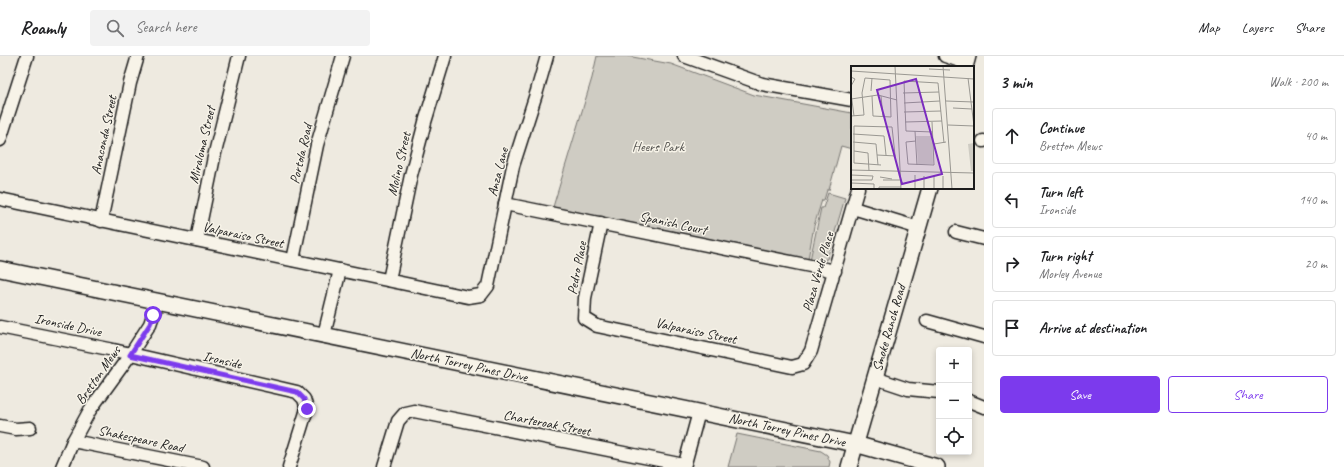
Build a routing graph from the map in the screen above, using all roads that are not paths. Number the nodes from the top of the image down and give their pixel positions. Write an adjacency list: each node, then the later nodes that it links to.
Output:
1 (27, 56): 11 (street)
2 (138, 56): 17 (street, Anaconda Street)
3 (239, 56): 22 (street, Miraloma Street)
4 (343, 56): 23 (street, Portola Road)
5 (445, 56): 27 (street, Molino Street)
6 (547, 56): 15 (street, Anza Lane)
7 (684, 56): 10 (street)
8 (945, 56): 9 (street)
9 (966, 62)
10 (851, 100)
11 (0, 140)
12 (858, 189): 16 (street, Plaza Verde Place)
13 (930, 189): 19 (main road, Smoke Ranch Road)
14 (0, 199): 17 (street, Valparaiso Street)
15 (505, 204): 18 (street, Spanish Court); 28 (street, Anza Lane)
16 (853, 208): 19 (street); 26 (street, Plaza Verde Place)
17 (102, 221): 22 (street, Valparaiso Street)
18 (601, 223): 26 (street, Spanish Court); 30 (street, Pedro Place)
19 (919, 228): 37 (main road, Smoke Ranch Road)
20 (956, 232): 21 (street)
21 (984, 239)
22 (197, 240): 23 (street, Valparaiso Street)
23 (294, 260): 25 (street, Valparaiso Street)
24 (0, 269): 29 (main road, North Torrey Pines Drive)
25 (340, 270): 27 (street, Valparaiso Street); 33 (street)
26 (834, 271): 36 (street, Plaza Verde Place)
27 (389, 280): 28 (street, Valparaiso Street)
28 (481, 295)
29 (158, 301): 33 (main road, North Torrey Pines Drive); 35 (street, Bretton Mews)
30 (584, 318): 36 (street, Valparaiso Street)
31 (927, 321): 34 (street)
32 (0, 326): 35 (street, Ironside Drive)
33 (324, 335): 41 (main road, North Torrey Pines Drive)
34 (984, 337)
35 (130, 355): 44 (street, Bretton Mews); 49 (street, Ironside)
36 (804, 364)
37 (875, 378): 38 (street); 45 (main road, Smoke Ranch Road)
38 (936, 392)
39 (972, 402): 40 (street)
40 (984, 407)
41 (700, 412): 45 (main road, North Torrey Pines Drive); 46 (street)
42 (0, 426): 43 (street)
43 (30, 428)
44 (73, 441): 47 (street, Bretton Mews); 48 (street, Shakespeare Road)
45 (855, 444): 51 (main road, Smoke Ranch Road); 52 (main road, North Torrey Pines Drive)
46 (684, 466): 50 (street, Charteroak Street)
47 (62, 467)
48 (203, 467)
49 (289, 467)
50 (384, 467)
51 (849, 467)
52 (937, 467)

